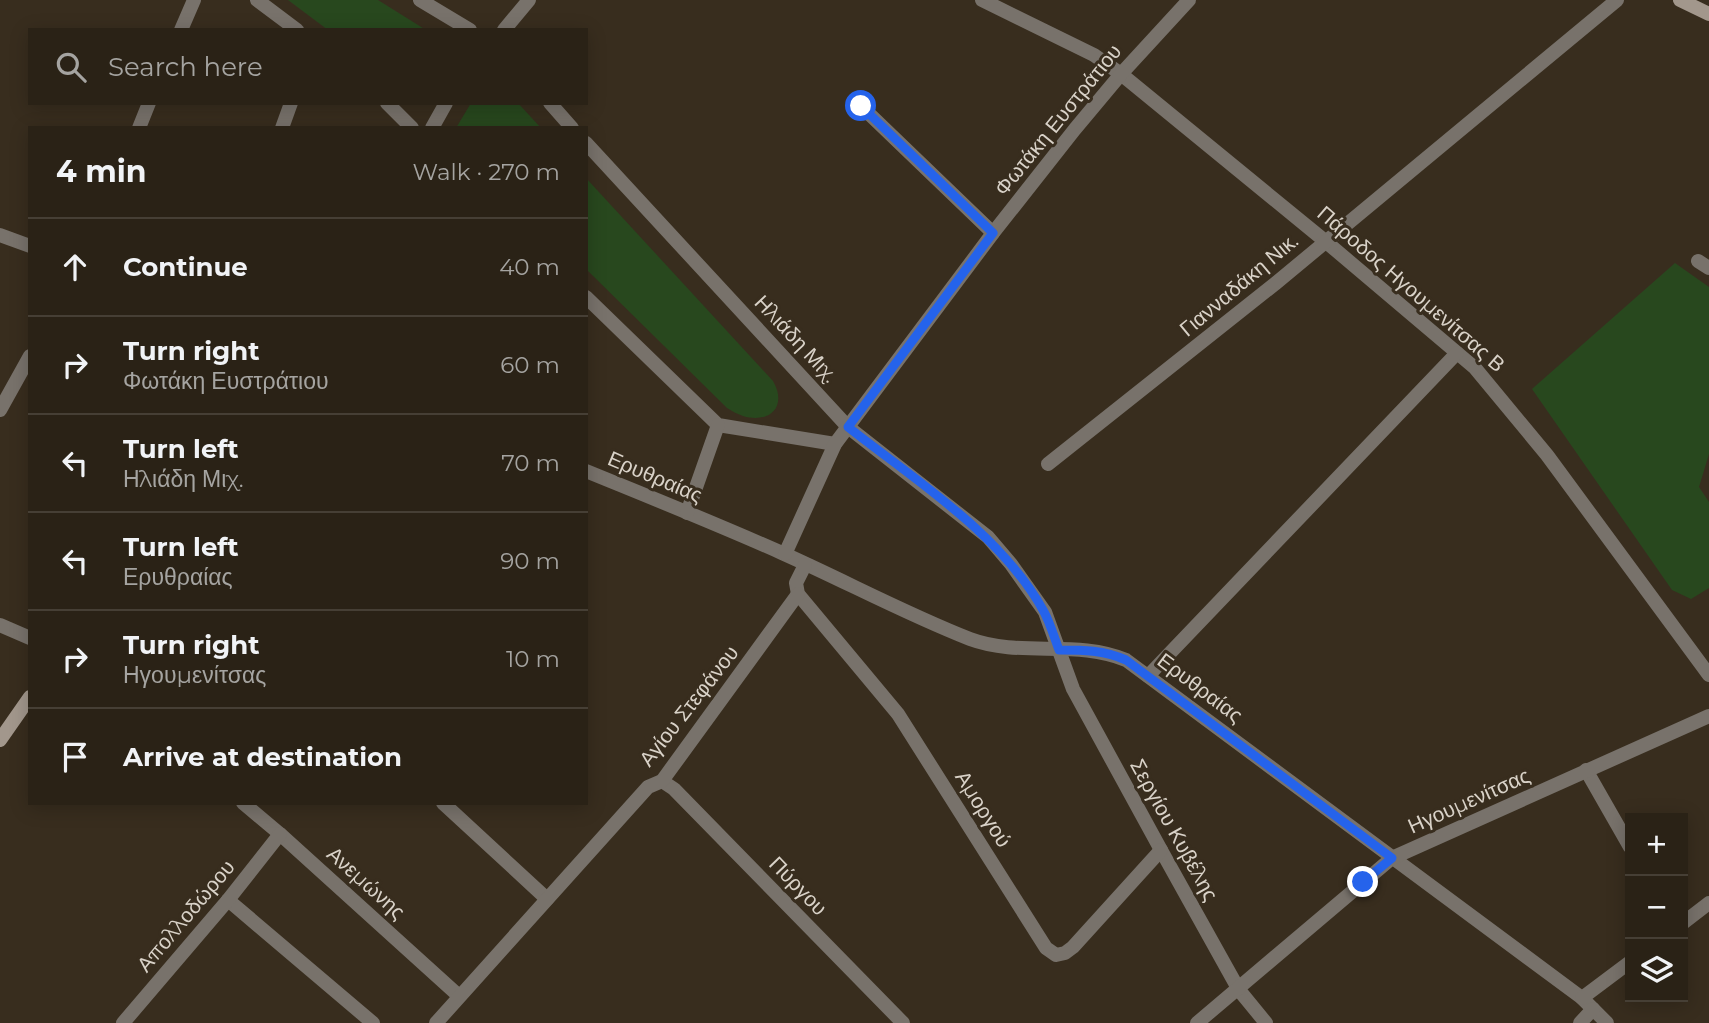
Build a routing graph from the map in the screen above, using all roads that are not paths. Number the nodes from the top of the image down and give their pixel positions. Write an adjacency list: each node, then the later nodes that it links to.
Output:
1 (194, 0): 10 (street)
2 (257, 0): 11 (street)
3 (420, 0): 12 (street)
4 (529, 0): 13 (street)
5 (982, 0): 14 (street, Πάροδος Ηγουμενίτσας Β)
6 (1189, 0): 14 (street, Φωτάκη Ευστράτιου)
7 (1617, 0): 29 (street, Γιανναδάκη Νικ.)
8 (1680, 0): 9 (street)
9 (1709, 14)
10 (182, 28)
11 (294, 28)
12 (467, 28)
13 (506, 28)
14 (1121, 74): 27 (street, Φωτάκη Ευστράτιου); 29 (street, Πάροδος Ηγουμενίτσας Β)
15 (148, 105): 21 (street)
16 (290, 105): 22 (street)
17 (389, 105): 23 (street)
18 (445, 105): 24 (street)
19 (552, 105): 25 (street)
20 (861, 106): 27 (street)
21 (140, 126)
22 (283, 126)
23 (410, 126)
24 (433, 126)
25 (570, 126)
26 (588, 145): 36 (street, Ηλιάδη Μιχ.)
27 (993, 233): 36 (street, Φωτάκη Ευστράτιου)
28 (0, 235): 30 (street)
29 (1325, 241): 32 (street, Πάροδος Ηγουμενίτσας Β); 38 (street, Γιανναδάκη Νικ.)
30 (28, 245)
31 (588, 299): 35 (street)
32 (1457, 353): 47 (street, Πάροδος Ηγουμενίτσας Β); 48 (street)
33 (28, 360): 34 (street)
34 (0, 410)
35 (718, 425): 37 (street); 40 (street)
36 (848, 427): 37 (street, Φωτάκη Ευστράτιου); 46 (street, Ηλιάδη Μιχ.)
37 (835, 444): 41 (street, Φωτάκη Ευστράτιου)
38 (1048, 464)
39 (588, 472): 40 (street, Ερυθραίας)
40 (687, 513): 41 (street, Ερυθραίας)
41 (785, 554): 42 (street, Ερυθραίας)
42 (805, 565): 43 (street); 46 (street, Ερυθραίας)
43 (798, 594): 53 (street, Αγίου Στεφάνου); 58 (street, Αμοργού)
44 (0, 625): 45 (street)
45 (28, 637)
46 (1059, 650): 48 (street, Ερυθραίας); 58 (street, Σεργίου Κυβέλης)
47 (1709, 675)
48 (1148, 676): 59 (street, Ερυθραίας)
49 (28, 700): 51 (street)
50 (1709, 716): 52 (street, Ηγουμενίτσας)
51 (0, 740)
52 (1586, 771): 57 (street); 59 (street, Ηγουμενίτσας)
53 (662, 781): 60 (street, Αγίου Στεφάνου); 72 (street, Πύργου)
54 (245, 805): 56 (street, Ανεμώνης)
55 (445, 805): 60 (street)
56 (280, 834): 61 (street, Απολλοδώρου); 66 (street, Ανεμώνης)
57 (1625, 838)
58 (1160, 850): 65 (street, Σεργίου Κυβέλης)
59 (1392, 858): 65 (street, Ηγουμενίτσας); 67 (street, Ερυθραίας)
60 (547, 899): 66 (street, Αγίου Στεφάνου)
61 (228, 900): 69 (street, Απολλοδώρου); 70 (street)
62 (1709, 902): 63 (street)
63 (1688, 919)
64 (1625, 966): 67 (street)
65 (1239, 990): 73 (street, Ηγουμενίτσας); 74 (street, Σεργίου Κυβέλης)
66 (459, 996): 71 (street, Αγίου Στεφάνου)
67 (1582, 998): 68 (street, Ερυθραίας)
68 (1593, 1009): 75 (street); 76 (street, Ερυθραίας)
69 (123, 1023)
70 (373, 1023)
71 (436, 1023)
72 (902, 1023)
73 (1197, 1023)
74 (1266, 1023)
75 (1580, 1023)
76 (1608, 1023)

